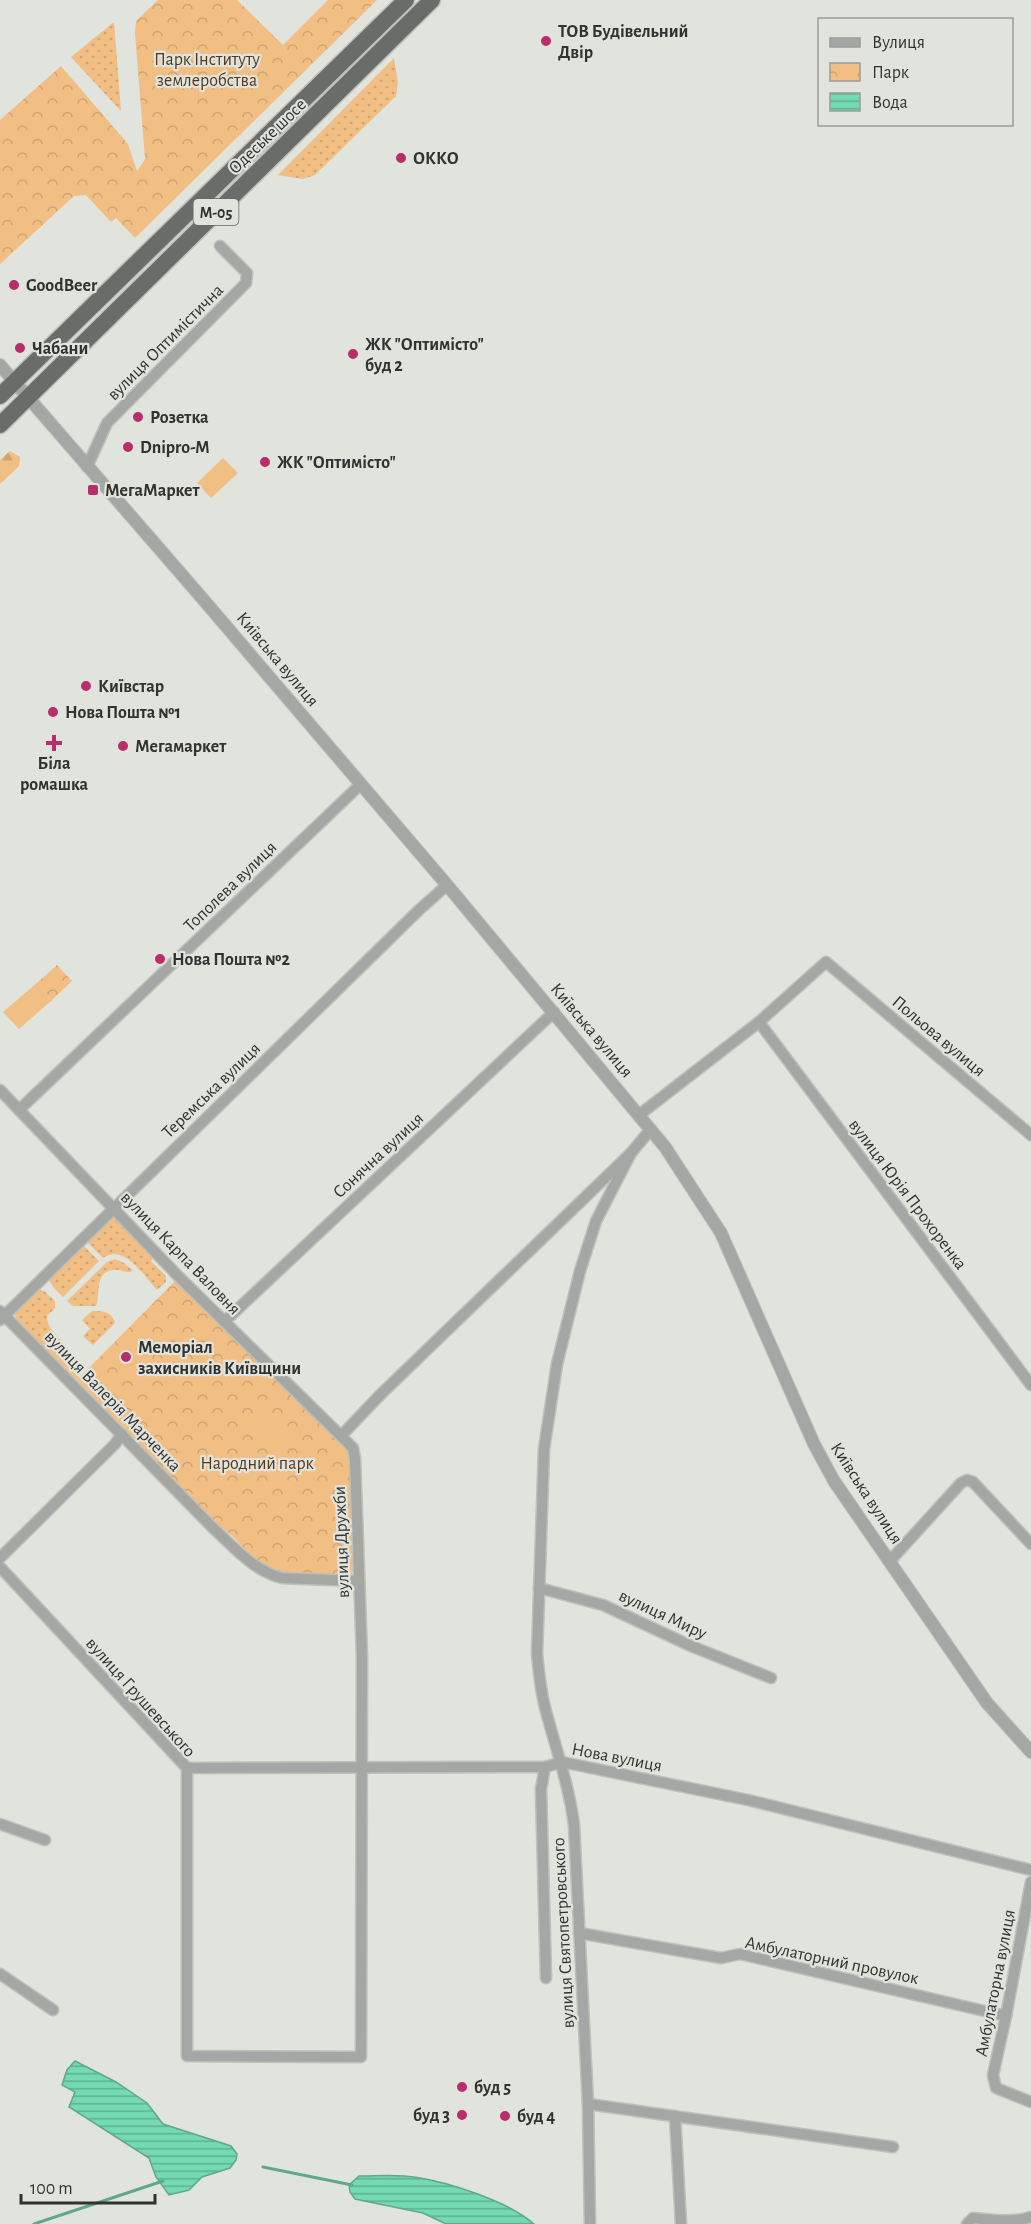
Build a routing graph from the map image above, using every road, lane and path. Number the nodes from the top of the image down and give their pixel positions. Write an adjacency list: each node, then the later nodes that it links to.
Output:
1 (406, 0): 5 (highway, Одеське шосе / М-05)
2 (432, 0): 7 (highway, Одеське шосе / М-05)
3 (220, 246): 9 (street, вулиця Оптимістична)
4 (0, 365): 5 (street, Київська вулиця)
5 (14, 382): 6 (highway, Одеське шосе / М-05); 7 (street, Київська вулиця)
6 (0, 396)
7 (27, 398): 8 (highway, Одеське шосе / М-05); 9 (street, Київська вулиця)
8 (0, 424)
9 (87, 467): 10 (street, Київська вулиця)
10 (361, 784): 11 (street, Київська вулиця); 15 (street, Тополева вулиця)
11 (447, 885): 12 (street, Київська вулиця); 20 (street, Теремська вулиця)
12 (554, 1012): 16 (street, Київська вулиця); 22 (street, Сонячна вулиця)
13 (759, 1022): 16 (street); 18 (street, Польова вулиця); 23 (street, вулиця Юрія Прохоренка)
14 (0, 1090): 15 (street, вулиця Карпа Валовня)
15 (19, 1110): 20 (street, вулиця Карпа Валовня)
16 (639, 1115): 17 (street, Київська вулиця)
17 (651, 1128): 19 (street); 28 (street, Київська вулиця)
18 (1031, 1135)
19 (631, 1153): 25 (street); 31 (street, вулиця Святопетровського)
20 (114, 1208): 21 (street, Теремська вулиця); 22 (street, вулиця Карпа Валовня)
21 (2, 1315): 24 (street, вулиця Валерія Марченка)
22 (225, 1322): 25 (street, вулиця Карпа Валовня)
23 (1031, 1386)
24 (122, 1434): 27 (street); 30 (street, вулиця Валерія Марченка)
25 (341, 1436): 30 (street, вулиця Дружби)
26 (1031, 1544): 28 (street)
27 (0, 1558)
28 (890, 1562): 33 (street, Київська вулиця)
29 (0, 1567): 37 (street, вулиця Грушевського)
30 (358, 1581): 35 (street, вулиця Дружби)
31 (539, 1588): 32 (street, вулиця Миру); 34 (street, вулиця Святопетровського)
32 (771, 1678)
33 (1031, 1752)
34 (562, 1762): 36 (street, Нова вулиця); 40 (street, Нова вулиця); 42 (street, вулиця Святопетровського)
35 (362, 1766): 36 (street, Нова вулиця); 37 (street, Нова вулиця); 47 (street, вулиця Дружби)
36 (544, 1767): 44 (street, вулиця Святопетровського)
37 (187, 1768): 47 (street, вулиця Грушевського)
38 (0, 1824): 39 (street)
39 (45, 1840)
40 (1031, 1870)
41 (1031, 1882): 46 (street, Амбулаторна вулиця)
42 (579, 1933): 46 (street, Амбулаторний провулок); 49 (street, вулиця Святопетровського)
43 (0, 1974): 45 (street)
44 (546, 1978)
45 (53, 2010)
46 (1006, 2016): 48 (street, Амбулаторна вулиця)
47 (187, 2056)
48 (1031, 2102)
49 (588, 2104): 50 (street); 53 (street, вулиця Святопетровського)
50 (675, 2116): 51 (street); 54 (street)
51 (892, 2147)
52 (1031, 2217): 55 (street)
53 (590, 2224)
54 (681, 2224)
55 (967, 2224)

